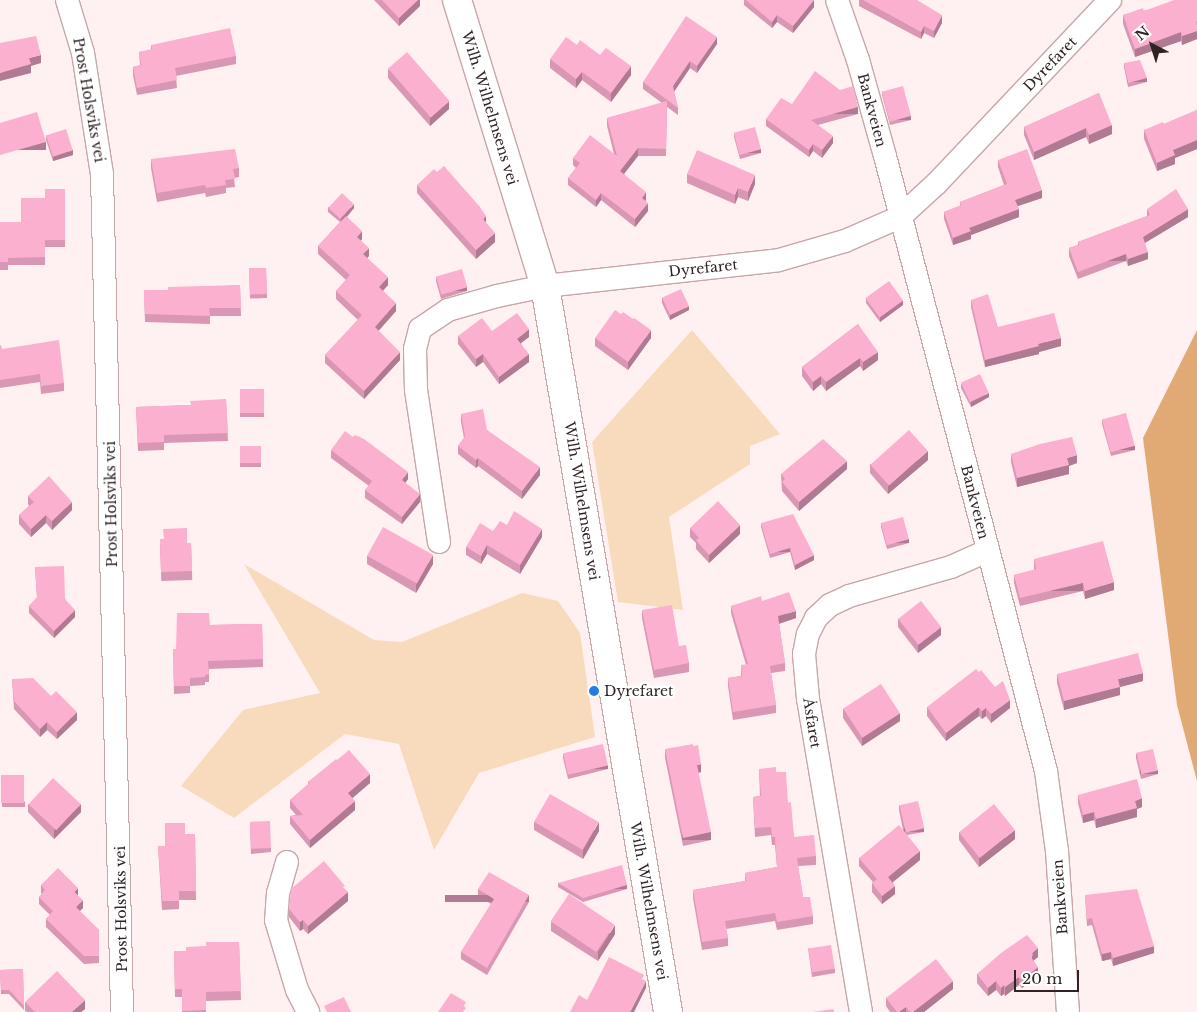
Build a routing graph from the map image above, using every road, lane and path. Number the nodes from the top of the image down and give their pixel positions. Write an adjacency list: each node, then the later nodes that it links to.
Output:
1 (68, 0): 10 (street, Prost Holsviks vei)
2 (457, 0): 6 (street, Wilh. Wilhelmsens vei)
3 (837, 0): 5 (street, Bankveien)
4 (1110, 0): 5 (street, Dyrefaret)
5 (900, 217): 6 (street, Dyrefaret); 8 (street, Bankveien)
6 (545, 286): 7 (street, Dyrefaret); 12 (street, Wilh. Wilhelmsens vei)
7 (439, 542)
8 (988, 551): 13 (street, Åsfaret); 14 (street, Bankveien)
9 (287, 862): 11 (street)
10 (122, 1012)
11 (308, 1012)
12 (668, 1012)
13 (861, 1012)
14 (1068, 1012)

